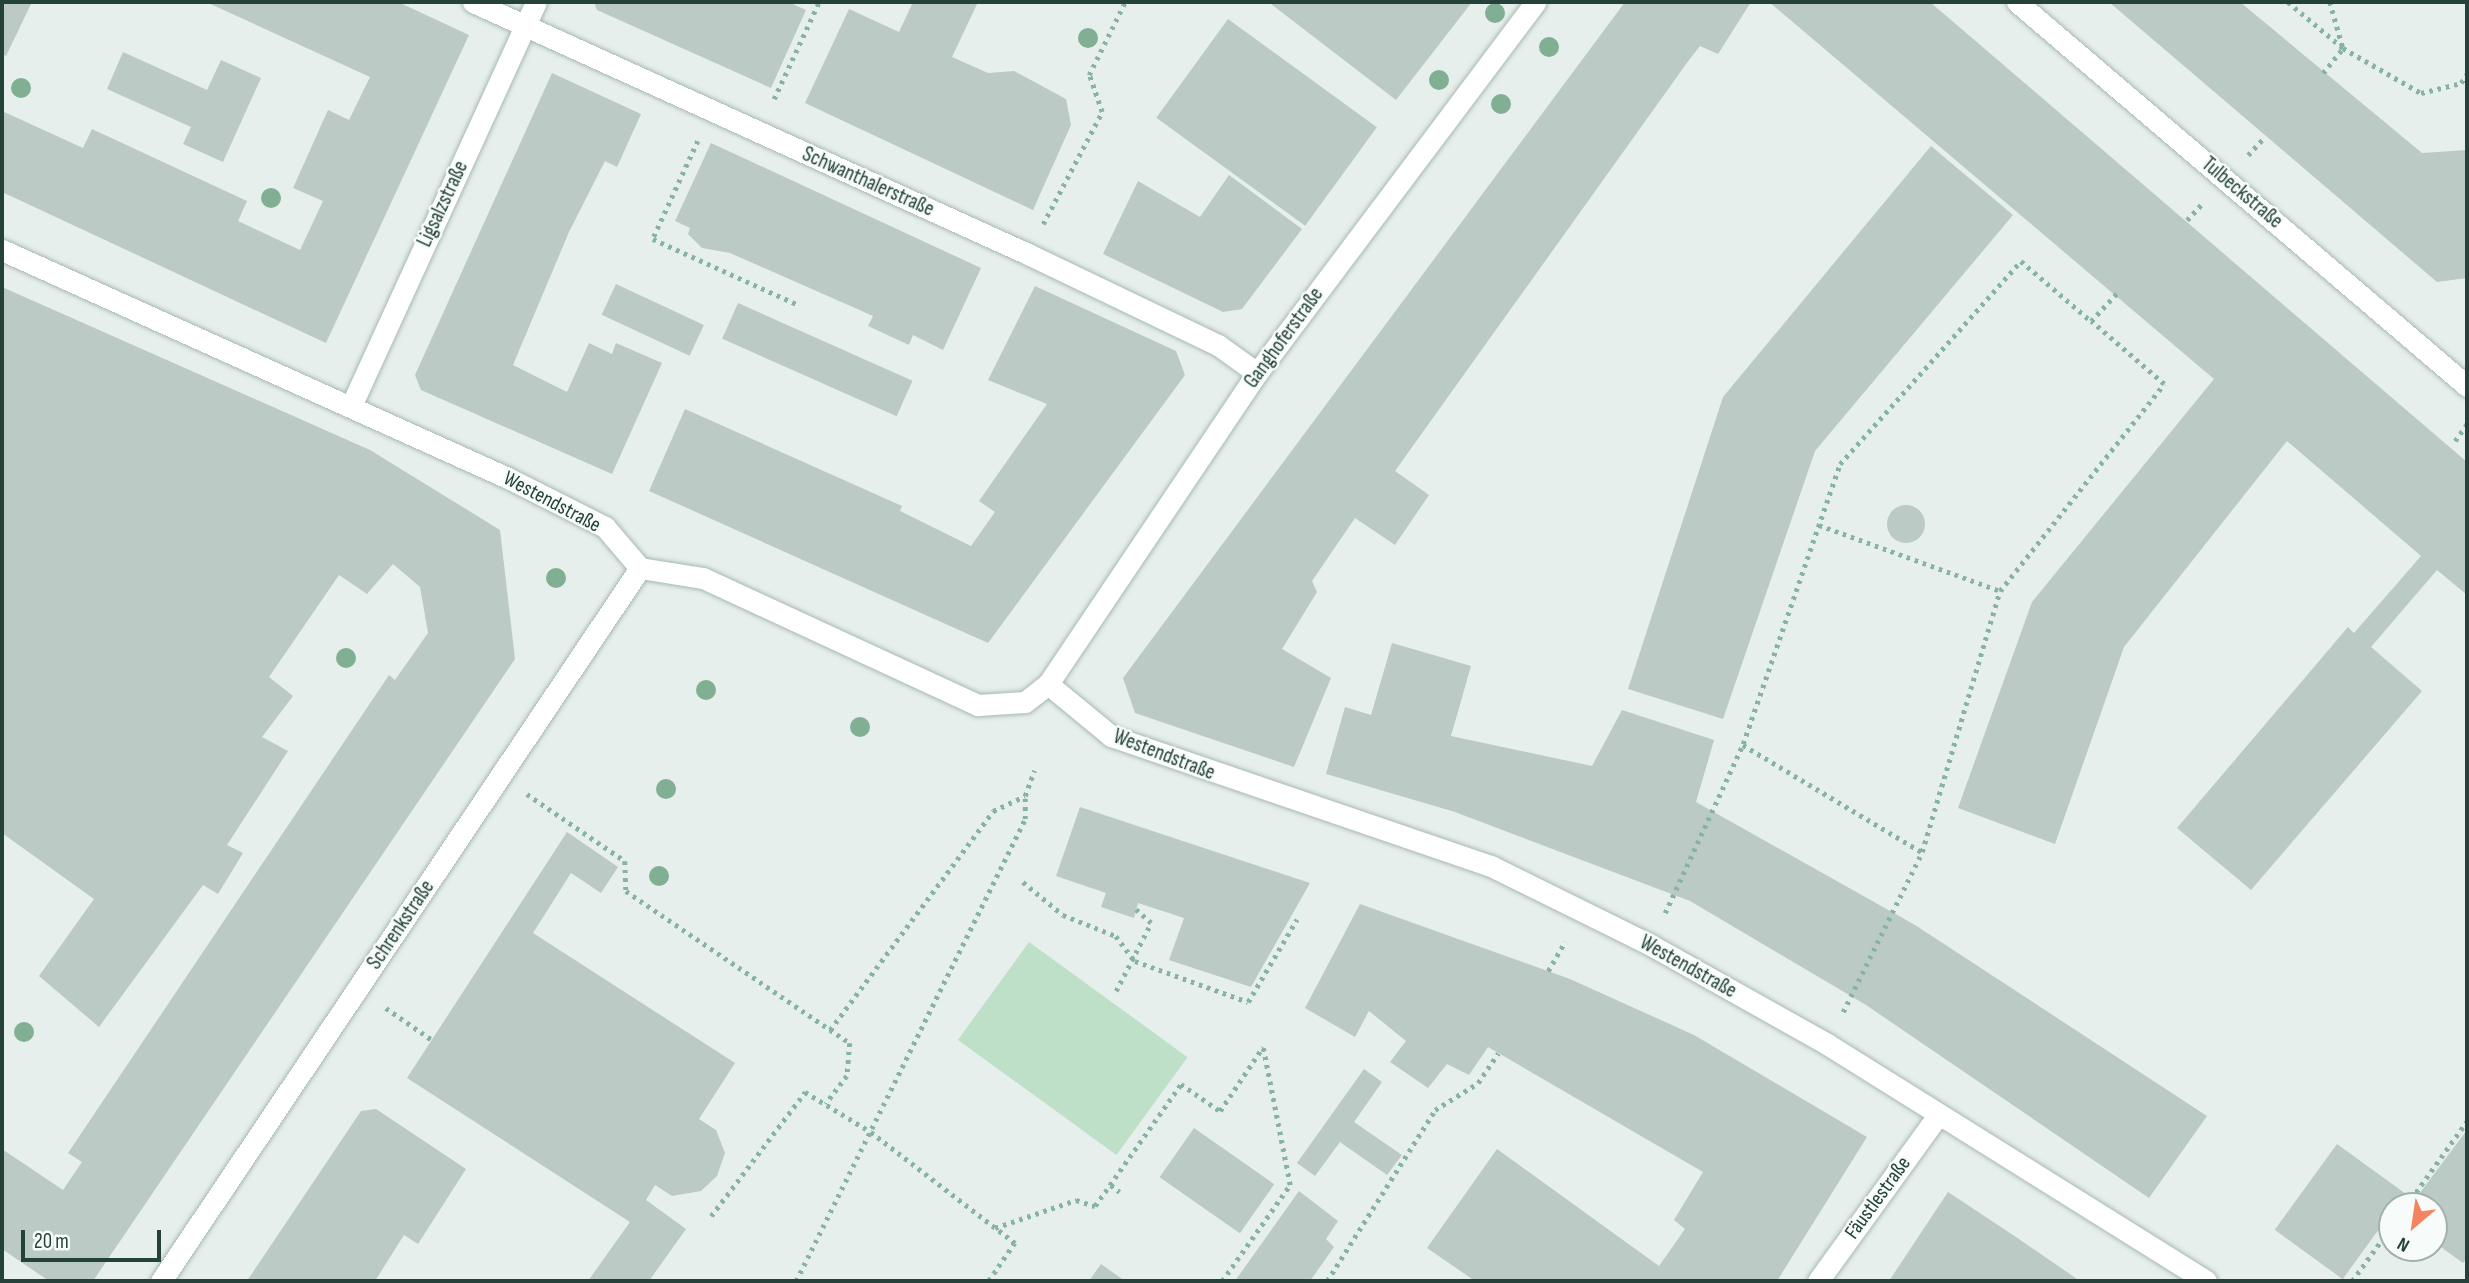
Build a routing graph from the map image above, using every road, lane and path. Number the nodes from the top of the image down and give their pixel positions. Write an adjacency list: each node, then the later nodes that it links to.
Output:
1 (473, 2): 9 (street, Schwanthalerstraße)
2 (536, 2): 9 (street, Ligsalzstraße)
3 (819, 2): 13 (path)
4 (1125, 2): 16 (path)
5 (1535, 2): 20 (street, Ganghoferstraße)
6 (2017, 2): 21 (street, Tulbeckstraße)
7 (2288, 2): 10 (path)
8 (2330, 2): 10 (path)
9 (525, 26): 14 (street, Schwanthalerstraße); 22 (street, Ligsalzstraße)
10 (2343, 48): 11 (path); 12 (path)
11 (2323, 73)
12 (2467, 74)
13 (778, 89)
14 (712, 111): 16 (street, Schwanthalerstraße); 18 (path)
15 (2, 250): 22 (street, Westendstraße)
16 (1028, 254): 20 (street, Schwanthalerstraße)
17 (2117, 293): 19 (path)
18 (796, 304)
19 (2091, 321): 25 (path); 27 (path)
20 (1257, 373): 28 (street, Ganghoferstraße)
21 (2467, 386)
22 (351, 406): 26 (street, Westendstraße)
23 (2467, 424): 24 (path)
24 (2455, 441)
25 (1819, 525): 27 (path); 29 (path)
26 (640, 568): 28 (street); 31 (street, Schrenkstraße)
27 (2000, 591): 33 (path)
28 (1048, 684): 37 (street, Westendstraße)
29 (1743, 744): 33 (path); 37 (path)
30 (1034, 771): 32 (path)
31 (501, 776): 39 (street, Schrenkstraße); 41 (path)
32 (1025, 796): 41 (path); 48 (path)
33 (1922, 852): 43 (path)
34 (1023, 882): 38 (path)
35 (1136, 910): 38 (path)
36 (1297, 919): 38 (path)
37 (1649, 944): 43 (street, Westendstraße)
38 (1135, 961): 40 (path)
39 (358, 988): 42 (path); 55 (street, Schrenkstraße)
40 (1116, 990)
41 (830, 1030): 45 (path)
42 (432, 1040)
43 (1827, 1044): 46 (street, Westendstraße)
44 (1498, 1053): 59 (path)
45 (826, 1104): 48 (path); 52 (path)
46 (1938, 1115): 60 (street, Fäustlestraße); 61 (street, Westendstraße)
47 (2467, 1121): 51 (path)
48 (871, 1132): 53 (path); 56 (path)
49 (1111, 1185): 50 (path); 53 (path); 58 (path)
50 (1120, 1192)
51 (2416, 1192)
52 (711, 1216)
53 (995, 1228): 57 (path)
54 (2378, 1245): 62 (path)
55 (161, 1281)
56 (796, 1281)
57 (989, 1281)
58 (1222, 1281)
59 (1327, 1281)
60 (1818, 1281)
61 (2206, 1281)
62 (2352, 1281)

